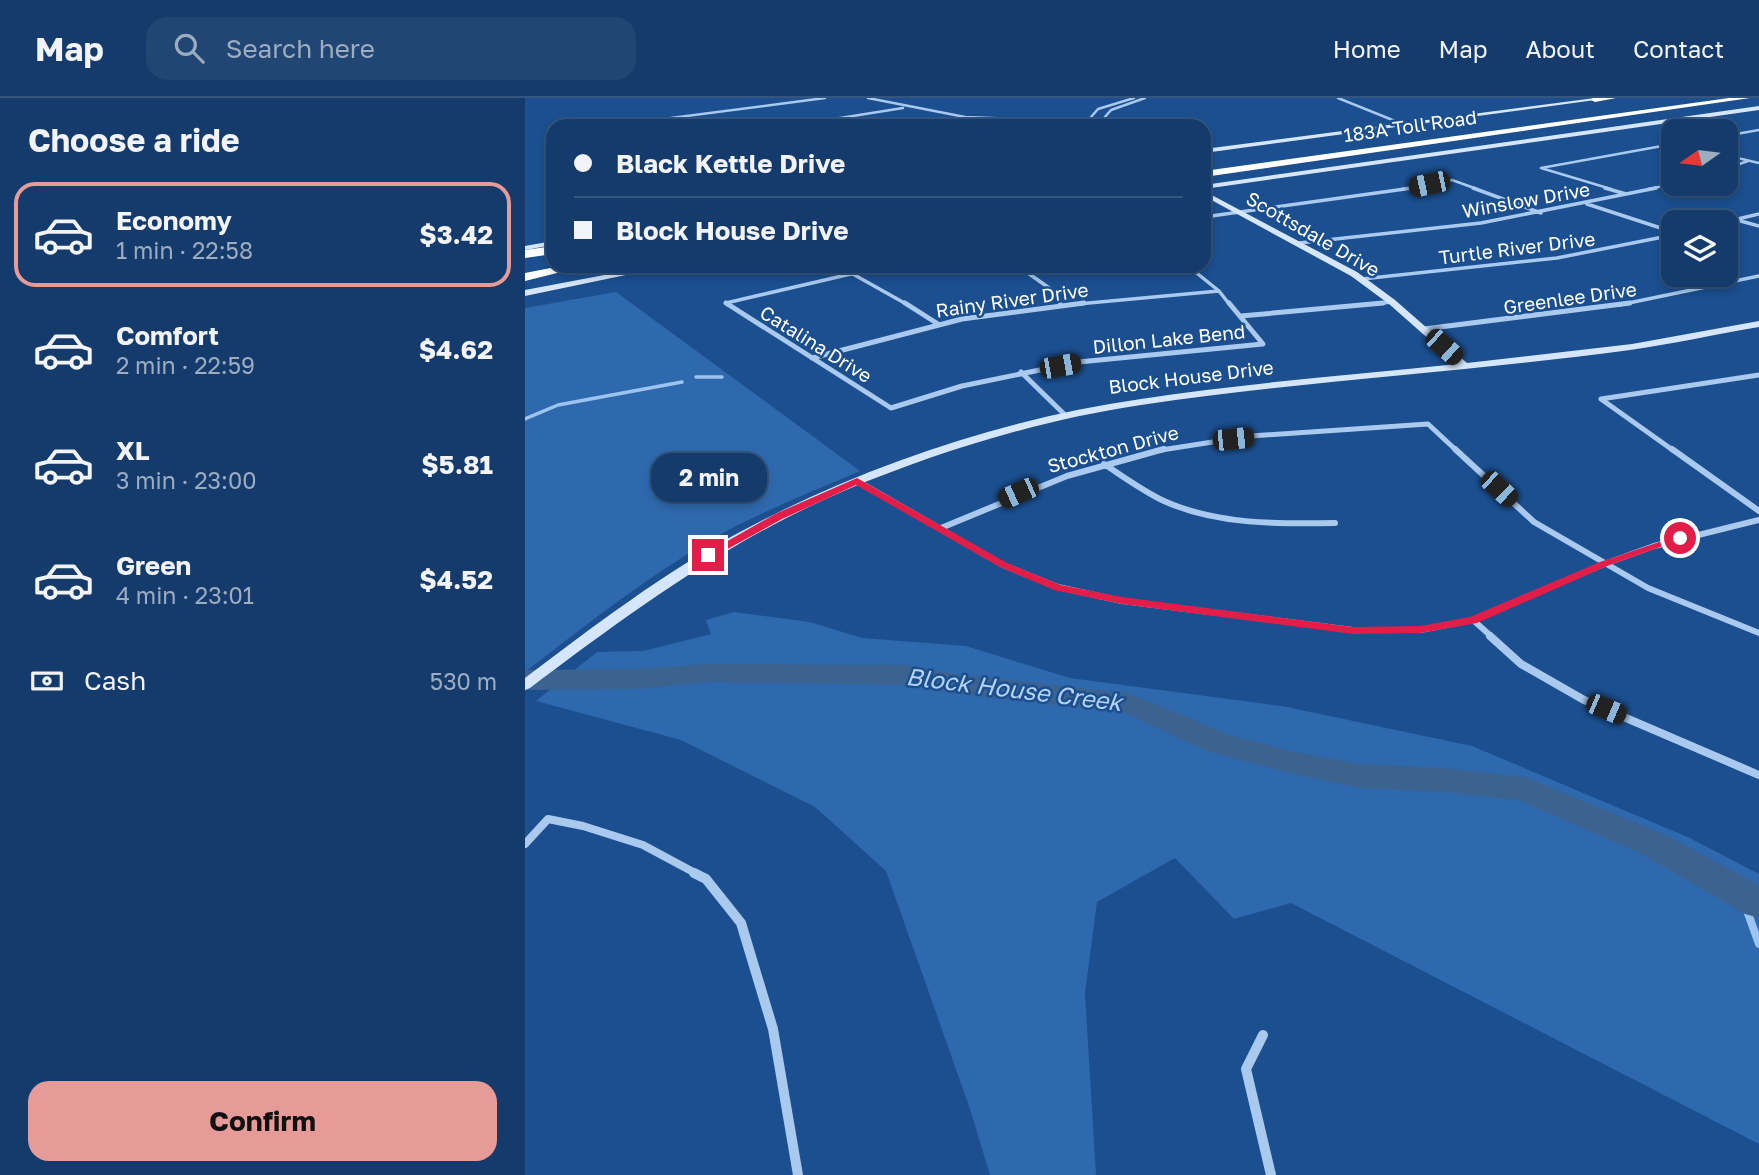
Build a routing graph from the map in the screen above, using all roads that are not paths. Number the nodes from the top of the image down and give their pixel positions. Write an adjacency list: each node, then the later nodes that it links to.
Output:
1 (825, 98): 13 (street)
2 (868, 98): 11 (street)
3 (1134, 98): 16 (street)
4 (1145, 98): 17 (street)
5 (1338, 98): 21 (street)
6 (1607, 98): 9 (main road)
7 (1681, 98): 24 (highway, 183A Toll Road)
8 (1746, 98): 32 (highway, 183A Toll Road)
9 (1595, 100): 10 (highway); 21 (main road)
10 (1616, 101): 24 (highway)
11 (906, 107): 14 (street); 15 (street)
12 (1759, 107): 18 (main road)
13 (663, 119)
14 (833, 119)
15 (986, 119)
16 (1089, 119)
17 (1102, 119)
18 (1677, 119)
19 (1661, 120): 33 (highway)
20 (1661, 121): 34 (main road)
21 (1405, 125): 26 (main road)
22 (1759, 130): 23 (street)
23 (1738, 134)
24 (1358, 142): 29 (highway, 183A Toll Road)
25 (1661, 146): 36 (street)
26 (1211, 150)
27 (1738, 158): 28 (street)
28 (1748, 161): 30 (street); 31 (street)
29 (1211, 162)
30 (1759, 163)
31 (1738, 164)
32 (1211, 178)
33 (1211, 178)
34 (1211, 180)
35 (1661, 187): 36 (street, Winslow Drive)
36 (1626, 194): 38 (street, Winslow Drive)
37 (1211, 197): 39 (main road, Scottsdale Drive)
38 (1585, 203): 40 (street, Winslow Drive); 46 (street)
39 (1240, 212): 40 (street); 42 (street); 48 (main road, Scottsdale Drive)
40 (1542, 213): 48 (street, Winslow Drive)
41 (1759, 214): 43 (street)
42 (1211, 216)
43 (1738, 220)
44 (1738, 220): 45 (street)
45 (1759, 226)
46 (1661, 229)
47 (1661, 236): 60 (street, Turtle River Drive)
48 (1299, 243): 60 (main road, Scottsdale Drive)
49 (546, 246): 51 (main road)
50 (546, 251): 51 (highway)
51 (527, 253): 52 (highway)
52 (546, 257)
53 (546, 273): 59 (highway)
54 (629, 273): 62 (main road)
55 (851, 273): 66 (street); 69 (street, Catalina Drive)
56 (1028, 273): 64 (street)
57 (1197, 273): 61 (street, Dillon Lake Bend)
58 (1759, 276): 68 (street, Greenlee Drive)
59 (525, 277)
60 (1363, 279): 63 (main road, Scottsdale Drive)
61 (1219, 291): 64 (street, Rainy River Drive); 65 (street, Dillon Lake Bend)
62 (525, 293)
63 (1392, 302): 65 (street); 68 (main road, Scottsdale Drive)
64 (1061, 305): 66 (street, Rainy River Drive)
65 (1241, 316): 71 (street, Dillon Lake Bend)
66 (938, 324): 69 (street, Rainy River Drive)
67 (1759, 324): 70 (main road, Block House Drive)
68 (1424, 329): 70 (main road, Scottsdale Drive)
69 (812, 358): 73 (street, Catalina Drive)
70 (1465, 366): 74 (main road, Block House Drive)
71 (1021, 372): 73 (street, Dillon Lake Bend); 74 (street)
72 (1758, 376): 77 (street)
73 (891, 408)
74 (1065, 415): 76 (main road, Block House Drive)
75 (1104, 464): 79 (street); 80 (street, Stockton Drive); 81 (street, Stockton Drive)
76 (857, 481): 80 (street); 84 (main road, Block House Drive)
77 (1759, 511)
78 (1759, 520): 81 (street)
79 (1335, 523)
80 (941, 528): 82 (street)
81 (1604, 564): 82 (street); 83 (street)
82 (1473, 620): 85 (street)
83 (1759, 633)
84 (525, 685)
85 (1759, 775)
86 (525, 844): 88 (street)
87 (1263, 1035): 89 (street)
88 (799, 1175)
89 (1271, 1175)

